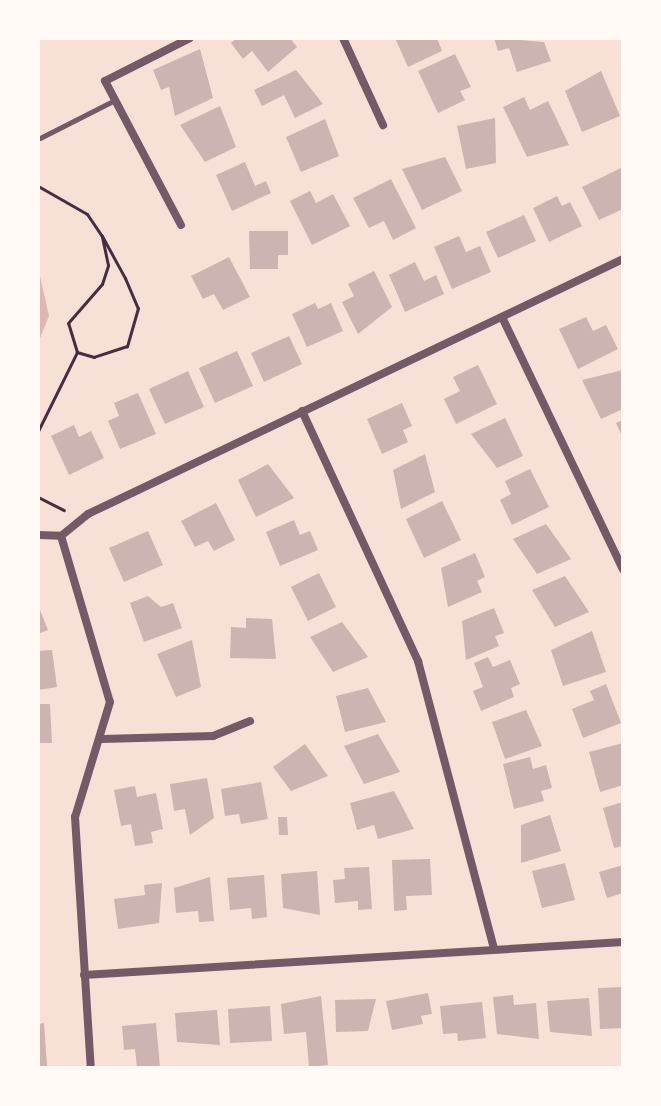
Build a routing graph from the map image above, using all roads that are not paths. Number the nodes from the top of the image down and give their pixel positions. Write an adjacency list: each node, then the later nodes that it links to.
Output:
1 (190, 38): 3 (street)
2 (343, 38): 4 (street)
3 (115, 100): 5 (lane); 6 (street)
4 (383, 125)
5 (40, 138)
6 (181, 225)
7 (623, 259): 8 (street)
8 (502, 317): 9 (street); 12 (street)
9 (302, 411): 11 (street); 16 (street)
10 (38, 535): 11 (street)
11 (61, 536): 14 (street)
12 (623, 569)
13 (250, 721): 14 (street)
14 (102, 739): 17 (street)
15 (623, 942): 16 (street)
16 (494, 949): 17 (street)
17 (84, 975): 18 (street)
18 (91, 1068)

